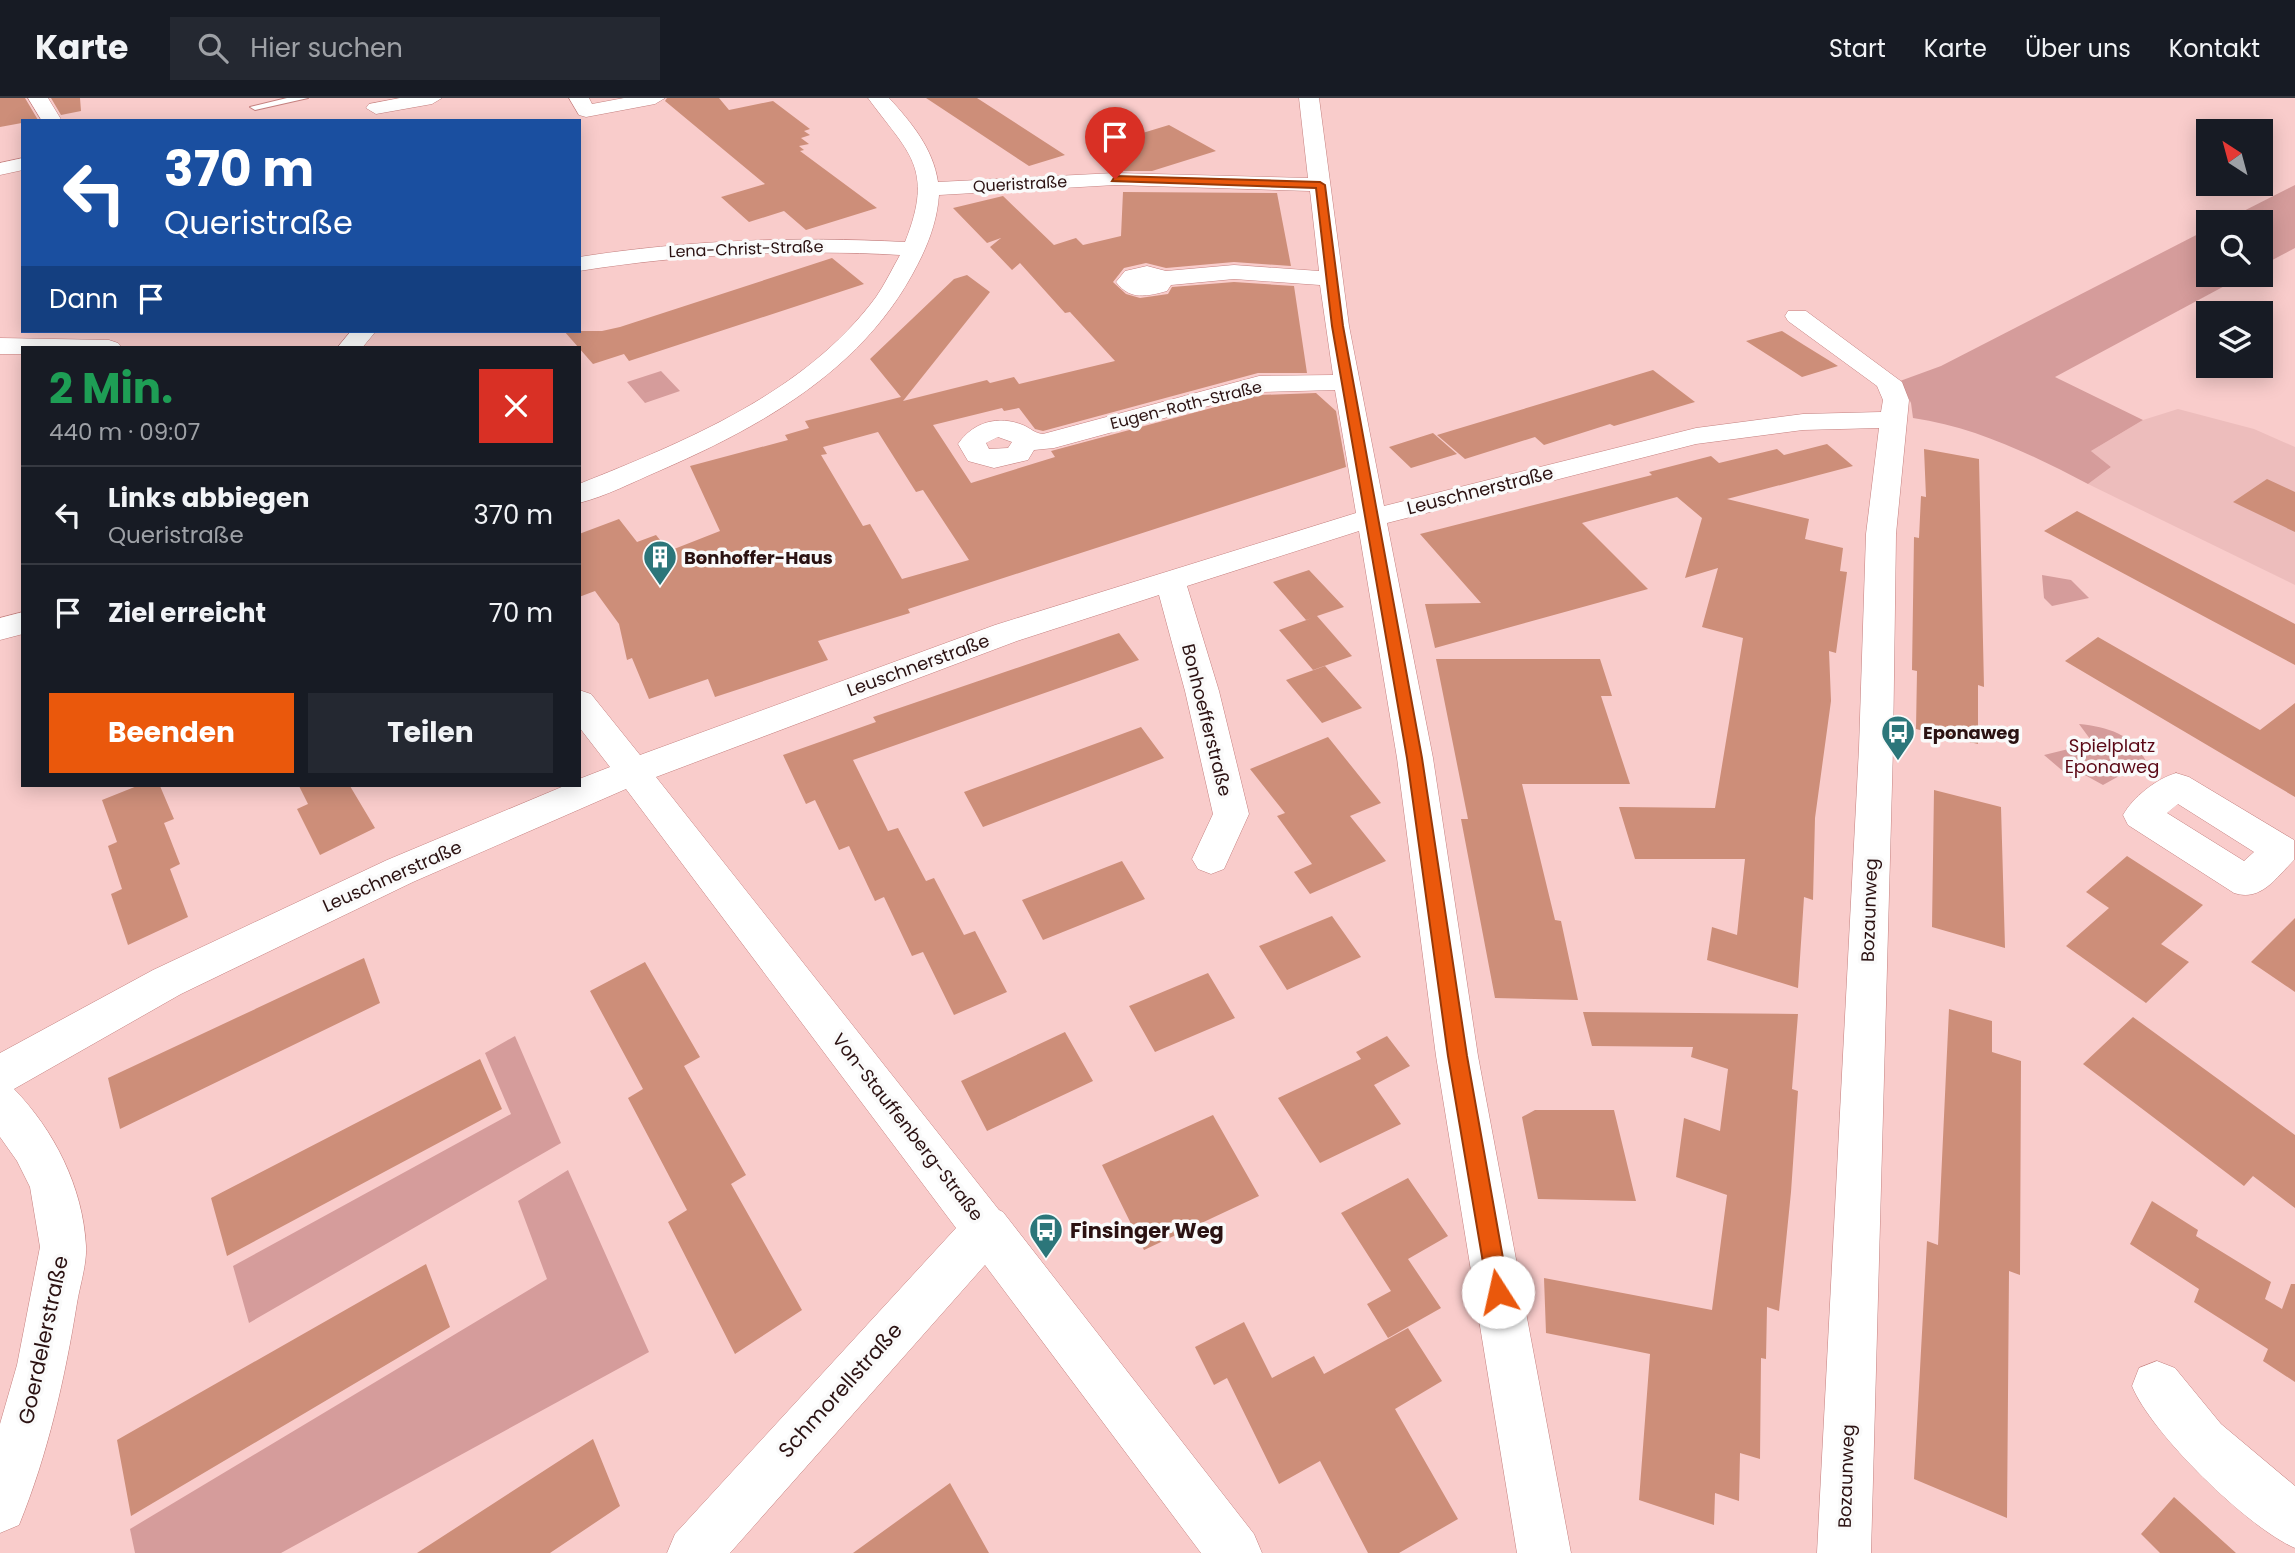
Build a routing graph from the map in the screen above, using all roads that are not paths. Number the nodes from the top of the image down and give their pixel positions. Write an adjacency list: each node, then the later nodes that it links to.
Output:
1 (38, 98): 10 (street)
2 (303, 98): 8 (lane)
3 (432, 98): 9 (street)
4 (579, 98): 5 (street)
5 (655, 98)
6 (878, 98): 14 (street)
7 (1309, 98): 13 (street)
8 (255, 107)
9 (372, 109)
10 (51, 119)
11 (21, 164): 12 (street)
12 (0, 169)
13 (1320, 185): 14 (street, Queristraße); 17 (street)
14 (929, 189): 15 (street)
15 (914, 249): 16 (street, Lena-Christ-Straße); 27 (street)
16 (581, 264)
17 (1331, 278): 18 (street); 24 (street)
18 (1161, 279)
19 (1797, 316): 25 (street, Bozaunweg)
20 (363, 333): 23 (street)
21 (17, 341): 22 (street)
22 (83, 346)
23 (351, 346)
24 (1348, 382): 26 (street, Eugen-Roth-Straße); 28 (street)
25 (1891, 420): 28 (street, Leuschnerstraße); 44 (street, Bozaunweg)
26 (1026, 441)
27 (581, 493)
28 (1371, 518): 29 (street, Leuschnerstraße); 43 (street)
29 (1170, 580): 33 (street, Leuschnerstraße); 34 (street, Bonhoefferstraße)
30 (21, 624): 31 (street)
31 (0, 629)
32 (581, 705): 33 (street, Von-Stauffenberg-Straße)
33 (634, 771): 35 (street, Leuschnerstraße); 37 (street, Von-Stauffenberg-Straße)
34 (1211, 859)
35 (0, 1075)
36 (0, 1103): 39 (street, Goerdelerstraße)
37 (988, 1228): 41 (street, Schmorellstraße); 42 (street, Von-Stauffenberg-Straße)
38 (2157, 1386): 40 (street)
39 (0, 1506)
40 (2295, 1521)
41 (694, 1553)
42 (1235, 1553)
43 (1544, 1553)
44 (1844, 1553)

